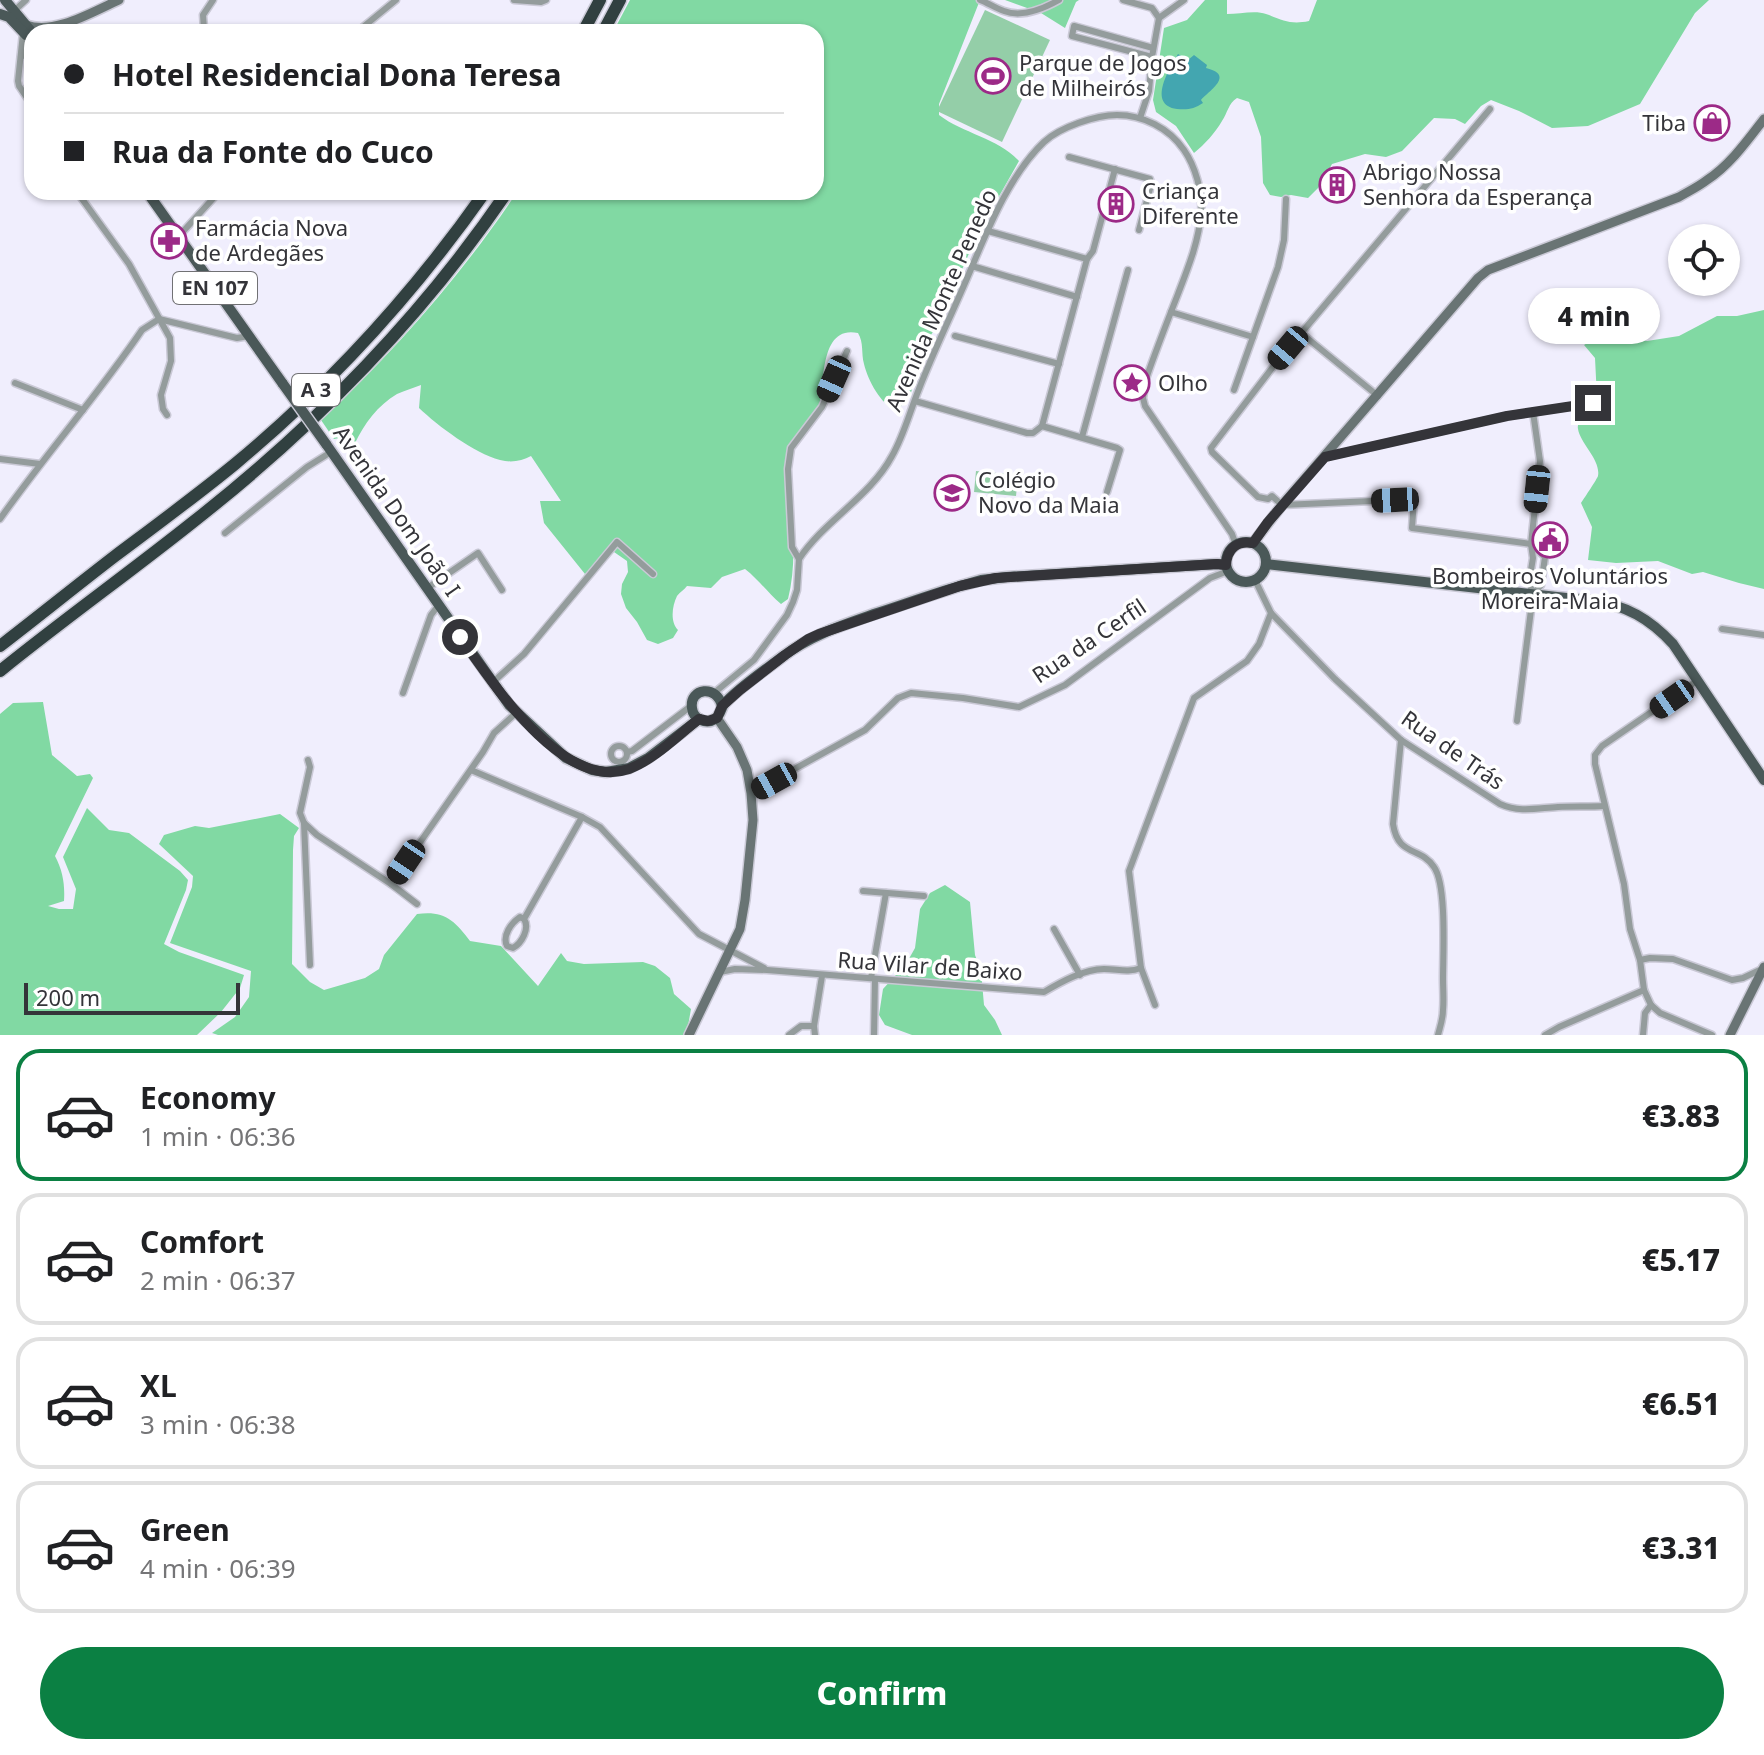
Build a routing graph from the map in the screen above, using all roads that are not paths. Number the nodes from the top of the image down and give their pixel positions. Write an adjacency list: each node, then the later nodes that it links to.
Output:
1 (5, 0): 14 (main road)
2 (26, 0): 14 (street)
3 (119, 0): 17 (street)
4 (213, 0): 18 (street)
5 (396, 0): 19 (street)
6 (514, 0): 7 (street)
7 (546, 0)
8 (600, 0): 20 (highway)
9 (620, 0): 21 (highway)
10 (980, 0): 11 (street)
11 (1059, 0)
12 (1123, 0): 16 (street)
13 (1184, 0): 16 (street)
14 (14, 11): 22 (main road)
15 (0, 14): 23 (main road)
16 (1159, 18): 25 (street)
17 (65, 24)
18 (204, 24)
19 (367, 24)
20 (587, 24)
21 (607, 24)
22 (24, 26)
23 (24, 29)
24 (24, 46): 27 (street)
25 (1153, 48): 28 (street); 28 (street)
26 (24, 55): 27 (street)
27 (21, 57): 29 (street)
28 (1152, 57): 31 (street)
29 (24, 93)
30 (1490, 109): 50 (street)
31 (1140, 118): 42 (street, Avenida Monte Penedo); 48 (street, Avenida Monte Penedo)
32 (1764, 119): 58 (street)
33 (1069, 157): 34 (street)
34 (1115, 169): 41 (street); 44 (street)
35 (1286, 199): 53 (street)
36 (83, 200): 49 (street)
37 (153, 200): 43 (main road, Avenida Dom João I / EN 107)
38 (212, 200): 43 (street)
39 (479, 200): 91 (highway, A 3)
40 (501, 200): 92 (highway, A 3)
41 (1139, 230)
42 (988, 231): 44 (street); 45 (street, Avenida Monte Penedo)
43 (179, 236): 51 (main road, Avenida Dom João I / EN 107)
44 (1087, 259): 47 (street)
45 (972, 266): 47 (street); 59 (street, Avenida Monte Penedo)
46 (1128, 270): 65 (street)
47 (1077, 297): 55 (street)
48 (1171, 312): 53 (street); 78 (street, Avenida Monte Penedo)
49 (159, 319): 51 (street); 61 (street); 63 (street)
50 (1301, 333): 58 (street); 73 (street)
51 (249, 336): 66 (main road, Avenida Dom João I / EN 107, bridge)
52 (955, 336): 55 (street)
53 (1253, 337): 57 (street)
54 (847, 351): 79 (street)
55 (1059, 364): 64 (street)
56 (15, 383): 61 (street)
57 (1234, 390)
58 (1378, 396): 67 (street)
59 (915, 401): 64 (street); 79 (street, Avenida Monte Penedo)
60 (1593, 403): 62 (street)
61 (83, 410): 69 (street)
62 (1533, 412): 67 (street); 77 (street)
63 (167, 415)
64 (1042, 426): 65 (street)
65 (1082, 437): 70 (street)
66 (328, 448): 75 (street); 84 (main road, Avenida Dom João I / EN 107)
67 (1325, 457): 73 (street)
68 (0, 459): 69 (street)
69 (40, 464): 74 (street)
70 (1107, 492)
71 (1395, 500): 73 (street)
72 (1414, 500): 77 (street)
73 (1282, 505): 76 (street)
74 (0, 519)
75 (225, 533)
76 (1253, 543): 78 (main road); 80 (main road)
77 (1531, 544): 86 (street); 86 (street)
78 (1236, 545): 81 (main road)
79 (799, 559): 93 (street)
80 (1266, 564): 83 (main road); 86 (main road)
81 (1227, 568): 83 (main road); 96 (main road); 110 (street, Rua da Cerfil)
82 (653, 574): 95 (street)
83 (1255, 580): 88 (street, Rua de Trás)
84 (426, 589): 85 (street); 87 (main road, Avenida Dom João I / EN 107)
85 (502, 590)
86 (1533, 594): 94 (main road); 104 (street)
87 (438, 606): 95 (main road, Avenida Dom João I / EN 107); 97 (street)
88 (1271, 613): 105 (street, Rua de Trás); 124 (street)
89 (1722, 629): 90 (street)
90 (1764, 635)
91 (0, 646)
92 (0, 671)
93 (729, 679): 96 (street); 98 (street)
94 (1698, 680): 109 (main road); 111 (street)
95 (492, 683): 101 (main road, Avenida Dom João I / EN 107)
96 (740, 690): 100 (main road)
97 (403, 693)
98 (714, 693): 99 (main road); 100 (main road)
99 (691, 706): 103 (main road); 106 (street)
100 (722, 706): 102 (main road)
101 (516, 713): 103 (main road, Avenida Dom João I / EN 107); 108 (street)
102 (717, 718): 103 (main road); 110 (street)
103 (699, 719)
104 (1517, 721)
105 (1401, 740): 111 (street, Rua de Trás); 139 (street)
106 (627, 752)
107 (308, 760): 113 (street)
108 (471, 770): 112 (street, Rua Vilar de Baixo); 114 (street)
109 (1764, 780)
110 (751, 793): 121 (street)
111 (1604, 806): 122 (street)
112 (582, 817): 119 (street); 121 (street, Rua Vilar de Baixo)
113 (304, 823): 114 (street); 123 (street)
114 (391, 884): 118 (street)
115 (863, 891): 116 (street)
116 (886, 893): 117 (street); 130 (street)
117 (924, 896)
118 (417, 904)
119 (524, 919): 119 (street)
120 (1054, 929): 128 (street)
121 (730, 951): 126 (street, Rua Vilar de Baixo); 127 (street)
122 (1640, 960): 125 (street); 131 (street)
123 (310, 965)
124 (1141, 968): 128 (street, Rua Vilar de Baixo); 132 (street)
125 (1763, 968): 143 (street)
126 (767, 970): 127 (street, Rua Vilar de Baixo); 129 (street, Rua Vilar de Baixo)
127 (719, 972): 135 (street)
128 (1080, 975): 130 (street, Rua Vilar de Baixo)
129 (822, 976): 130 (street, Rua Vilar de Baixo); 134 (street)
130 (873, 979): 138 (street)
131 (1644, 990): 133 (street); 140 (street)
132 (1155, 1005)
133 (1651, 1005): 141 (street); 142 (street)
134 (814, 1026): 136 (street); 137 (street)
135 (689, 1035)
136 (789, 1035)
137 (815, 1035)
138 (874, 1035)
139 (1438, 1035)
140 (1545, 1035)
141 (1643, 1035)
142 (1712, 1035)
143 (1730, 1035)

